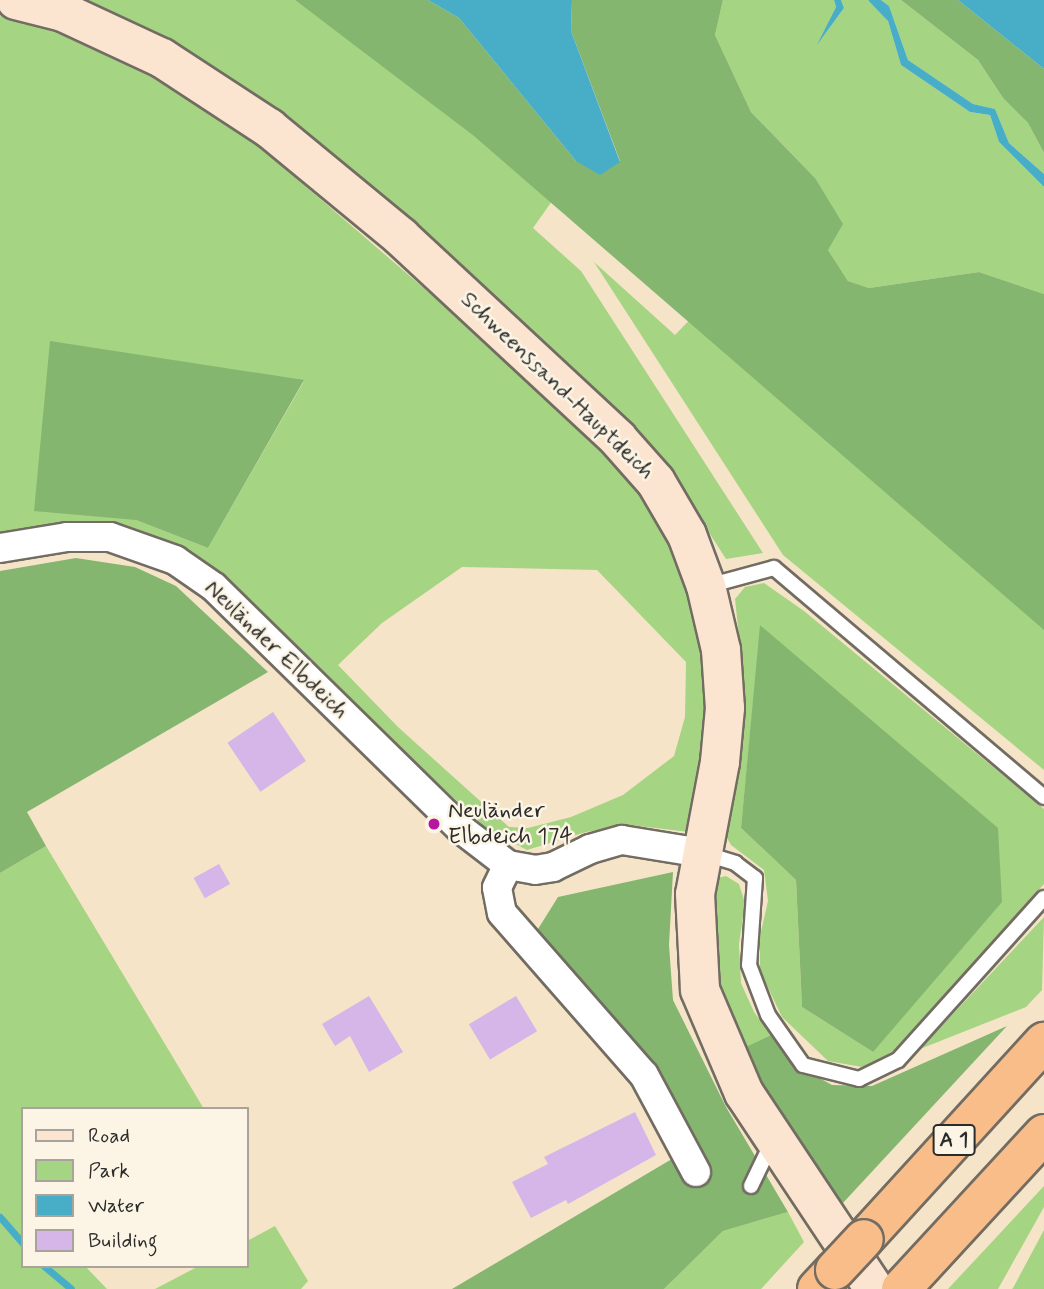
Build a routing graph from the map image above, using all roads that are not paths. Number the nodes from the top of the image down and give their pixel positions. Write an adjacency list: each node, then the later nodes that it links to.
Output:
1 (16, 0): 3 (street, Schweenssand-Hauptdeich)
2 (0, 548): 6 (street, Neuländer Elbdeich)
3 (706, 586): 4 (lane); 5 (street, Schweenssand-Hauptdeich)
4 (1044, 797)
5 (702, 853): 6 (street); 7 (lane); 10 (street, Schweenssand-Hauptdeich)
6 (508, 865): 11 (street)
7 (1044, 898)
8 (1044, 1042): 13 (highway, A 1, bridge)
9 (1044, 1134): 15 (highway, A 1)
10 (774, 1139): 12 (lane); 14 (street, Schweenssand-Hauptdeich)
11 (696, 1172)
12 (751, 1186)
13 (826, 1280)
14 (874, 1289)
15 (901, 1289)

